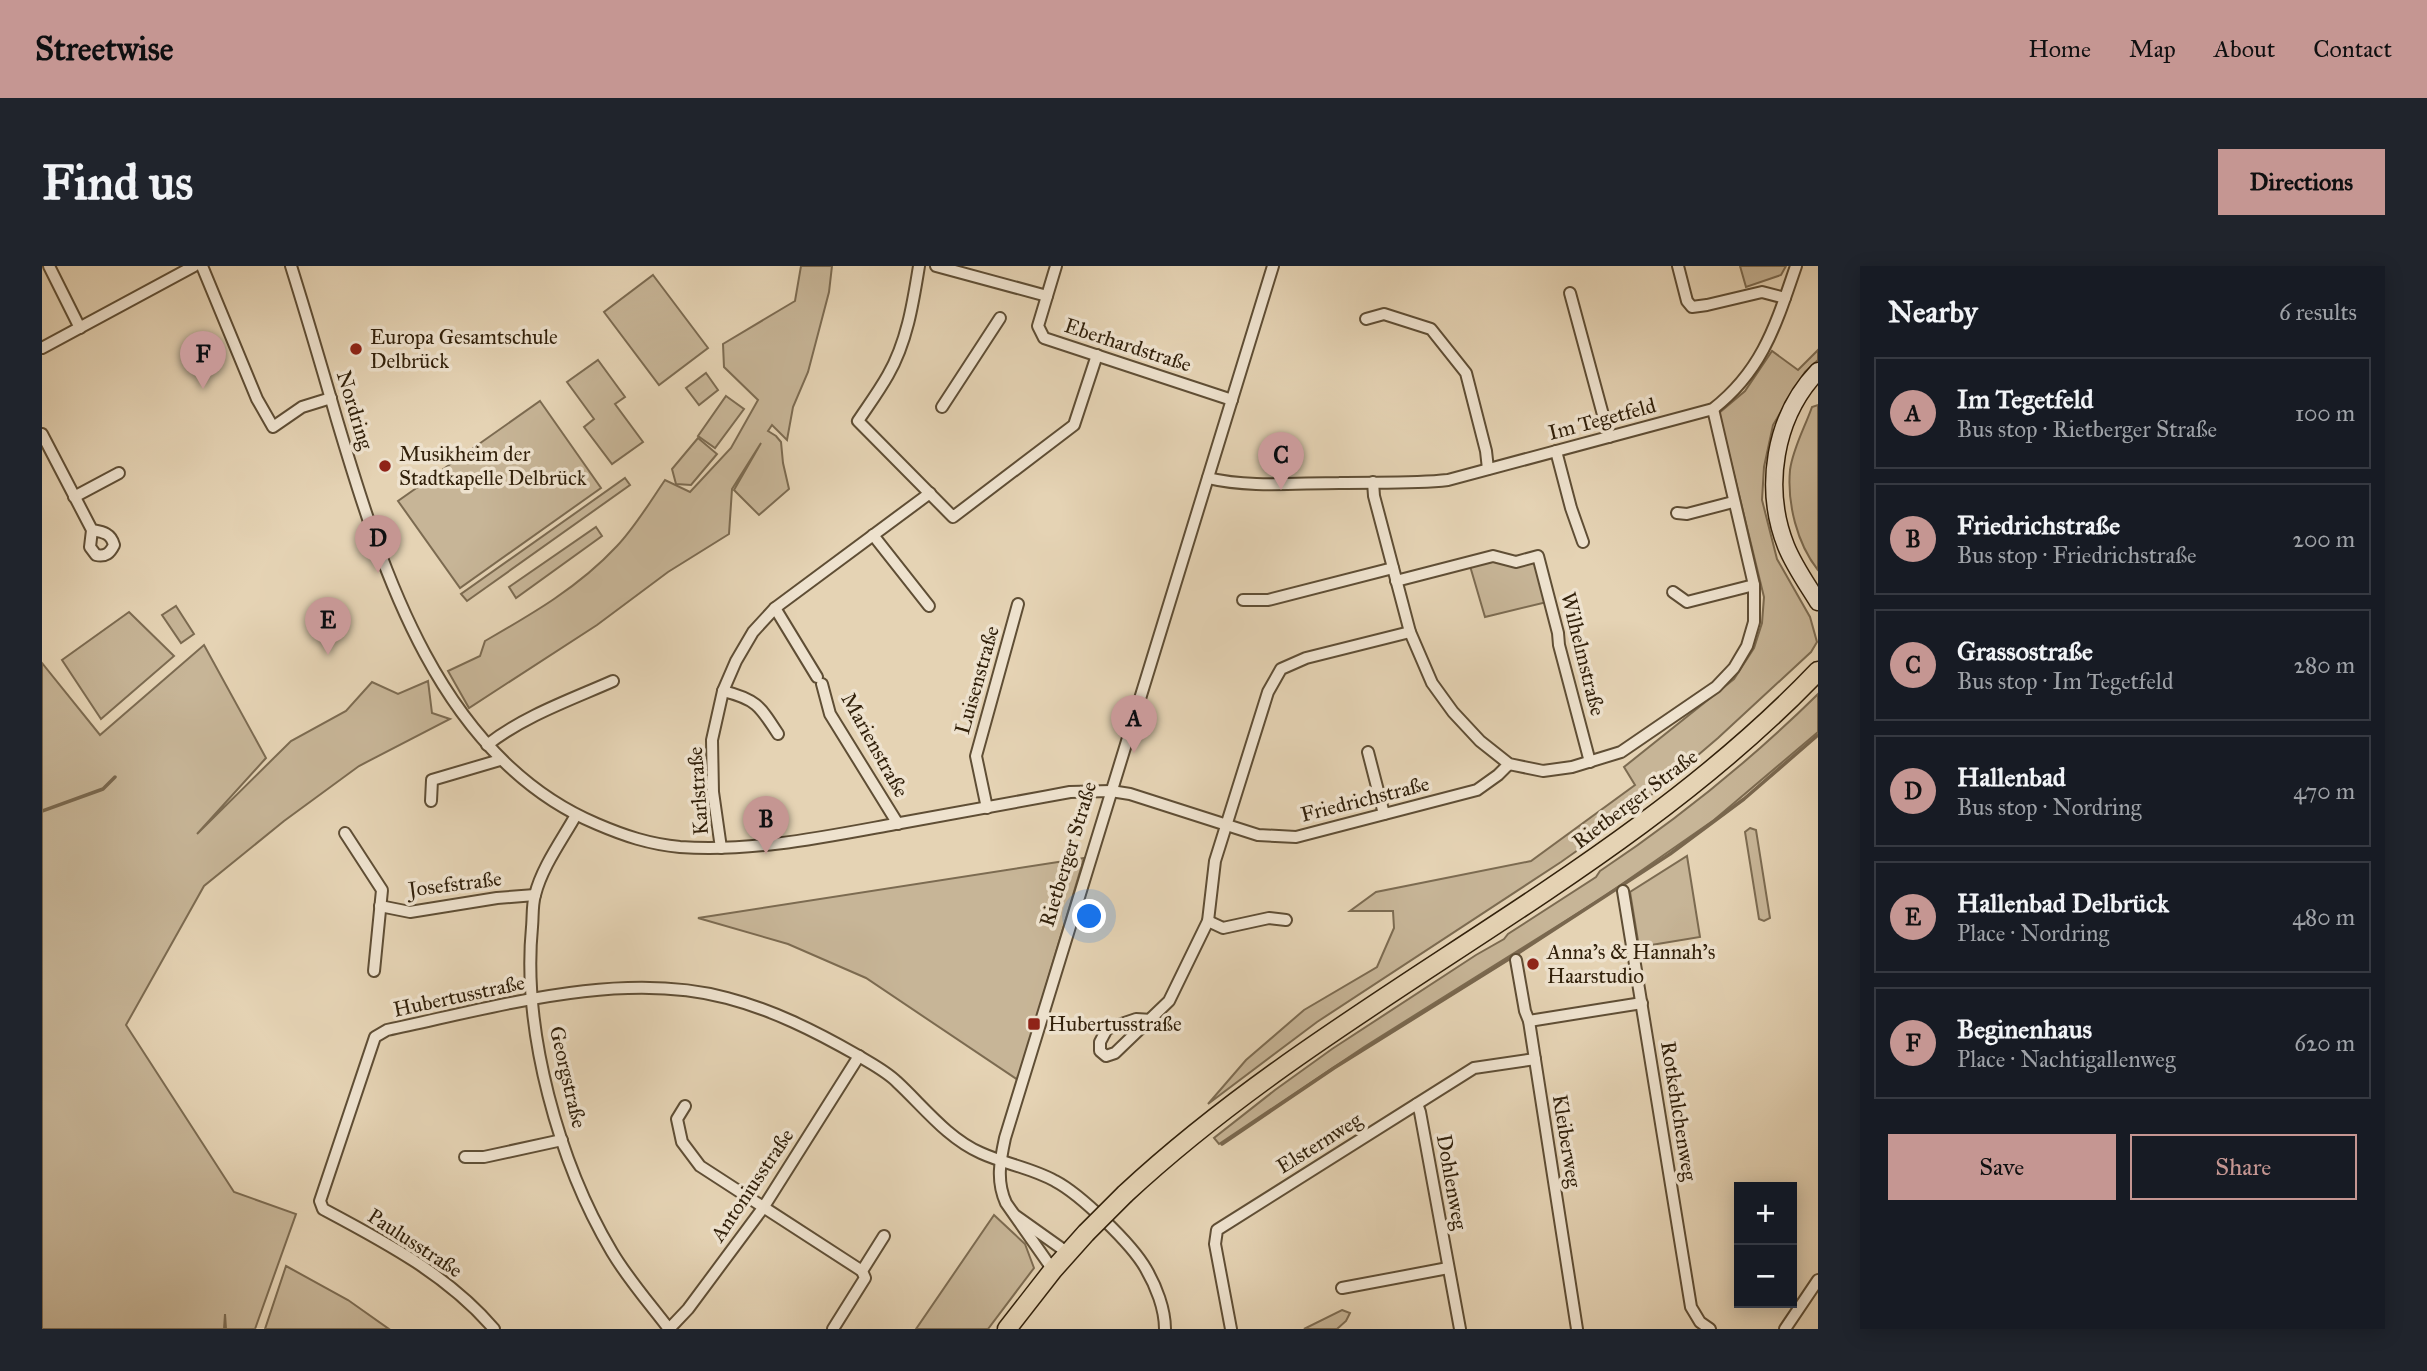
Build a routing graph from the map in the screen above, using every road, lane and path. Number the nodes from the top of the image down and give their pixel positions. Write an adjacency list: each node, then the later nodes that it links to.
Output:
1 (49, 266): 16 (street)
2 (194, 266): 16 (street)
3 (202, 266): 20 (street)
4 (291, 266): 20 (street, Nordring)
5 (919, 266): 31 (street)
6 (936, 266): 12 (street)
7 (1056, 266): 12 (street, Eberhardstraße)
8 (1273, 266): 21 (street, Rietberger Straße)
9 (1678, 266): 13 (street)
10 (1796, 266): 13 (street, Im Tegetfeld)
11 (1570, 293): 25 (street)
12 (1047, 296): 18 (street, Eberhardstraße)
13 (1785, 298): 23 (street, Im Tegetfeld)
14 (1000, 318): 22 (street)
15 (1366, 319): 27 (street)
16 (80, 328): 17 (street)
17 (42, 348)
18 (1097, 355): 21 (street, Eberhardstraße); 31 (street)
19 (1818, 371): 42 (main road)
20 (331, 398): 52 (street, Nordring)
21 (1232, 400): 29 (street, Rietberger Straße)
22 (942, 407)
23 (1713, 409): 25 (street, Im Tegetfeld); 33 (street)
24 (42, 434): 32 (street)
25 (1609, 437): 26 (street, Im Tegetfeld)
26 (1556, 451): 27 (street, Im Tegetfeld); 37 (street)
27 (1488, 469): 30 (street, Im Tegetfeld)
28 (119, 473): 32 (street)
29 (1208, 478): 30 (street, Im Tegetfeld); 57 (street, Rietberger Straße)
30 (1373, 482): 38 (street)
31 (930, 493): 36 (street, Karlstraße)
32 (74, 497): 35 (street)
33 (1733, 502): 34 (street); 40 (street)
34 (1677, 513)
35 (92, 530)
36 (873, 535): 45 (street); 46 (street, Karlstraße)
37 (1583, 542)
38 (1393, 569): 39 (street); 43 (street)
39 (1396, 581): 47 (street); 55 (street, Wilhelmstraße)
40 (1754, 585): 41 (street); 55 (street)
41 (1673, 592)
42 (1817, 593)
43 (1243, 600)
44 (1018, 604): 59 (street, Luisenstraße)
45 (929, 606)
46 (775, 608): 50 (street, Karlstraße); 62 (street, Marienstraße)
47 (1410, 632): 56 (street); 63 (street)
48 (1818, 671): 88 (main road, Rietberger Straße, bridge)
49 (613, 681): 52 (street)
50 (723, 691): 51 (street); 65 (street, Karlstraße)
51 (778, 734)
52 (487, 745): 54 (street)
53 (1368, 752): 60 (street)
54 (500, 760): 58 (street); 61 (street, Friedrichstraße)
55 (1590, 762): 56 (street)
56 (1509, 764): 60 (street, Friedrichstraße)
57 (1111, 791): 59 (street, Friedrichstraße); 63 (street, Friedrichstraße); 83 (street, Rietberger Straße)
58 (430, 801)
59 (987, 808): 62 (street, Friedrichstraße)
60 (1384, 814): 63 (street, Friedrichstraße)
61 (576, 815): 65 (street, Friedrichstraße); 67 (street, Georgstraße)
62 (898, 824): 65 (street, Friedrichstraße)
63 (1227, 826): 70 (street)
64 (345, 833): 68 (street, Josefstraße)
65 (722, 848)
66 (1623, 891): 74 (street, Rotkehlchenweg)
67 (535, 895): 68 (street, Josefstraße); 73 (street, Georgstraße)
68 (380, 906): 72 (street, Josefstraße)
69 (1286, 920): 70 (street)
70 (1208, 921): 75 (street)
71 (1516, 960): 76 (street, Kleiberweg)
72 (374, 971)
73 (532, 1000): 77 (street, Hubertusstraße); 81 (street, Georgstraße); 84 (street, Hubertusstraße)
74 (1642, 1003): 76 (street); 102 (street, Rotkehlchenweg)
75 (1152, 1020): 75 (street)
76 (1529, 1021): 78 (street, Kleiberweg)
77 (859, 1056): 83 (street, Hubertusstraße); 85 (street, Antoniusstraße)
78 (1535, 1059): 79 (street, Elsternweg); 101 (street, Kleiberweg)
79 (1417, 1104): 89 (street, Dohlenweg); 99 (street, Elsternweg)
80 (685, 1106): 85 (street)
81 (562, 1140): 82 (street); 95 (street, Georgstraße)
82 (465, 1157)
83 (1000, 1161): 86 (street, Rietberger Straße); 98 (street, Hubertusstraße)
84 (323, 1191): 94 (street, Paulusstraße)
85 (763, 1208): 91 (street); 95 (street, Antoniusstraße)
86 (1014, 1214): 88 (street, Rietberger Straße); 90 (street, Rietberger Straße)
87 (884, 1236): 91 (street)
88 (1068, 1253): 90 (main road, Rietberger Straße)
89 (1448, 1268): 93 (street); 100 (street, Dohlenweg)
90 (1052, 1270): 97 (main road, Rietberger Straße)
91 (862, 1271): 96 (street)
92 (1818, 1280): 103 (street)
93 (1342, 1288)
94 (494, 1329)
95 (669, 1329)
96 (833, 1329)
97 (1007, 1329)
98 (1165, 1329)
99 (1231, 1329)
100 (1460, 1329)
101 (1577, 1329)
102 (1710, 1329)
103 (1784, 1329)

